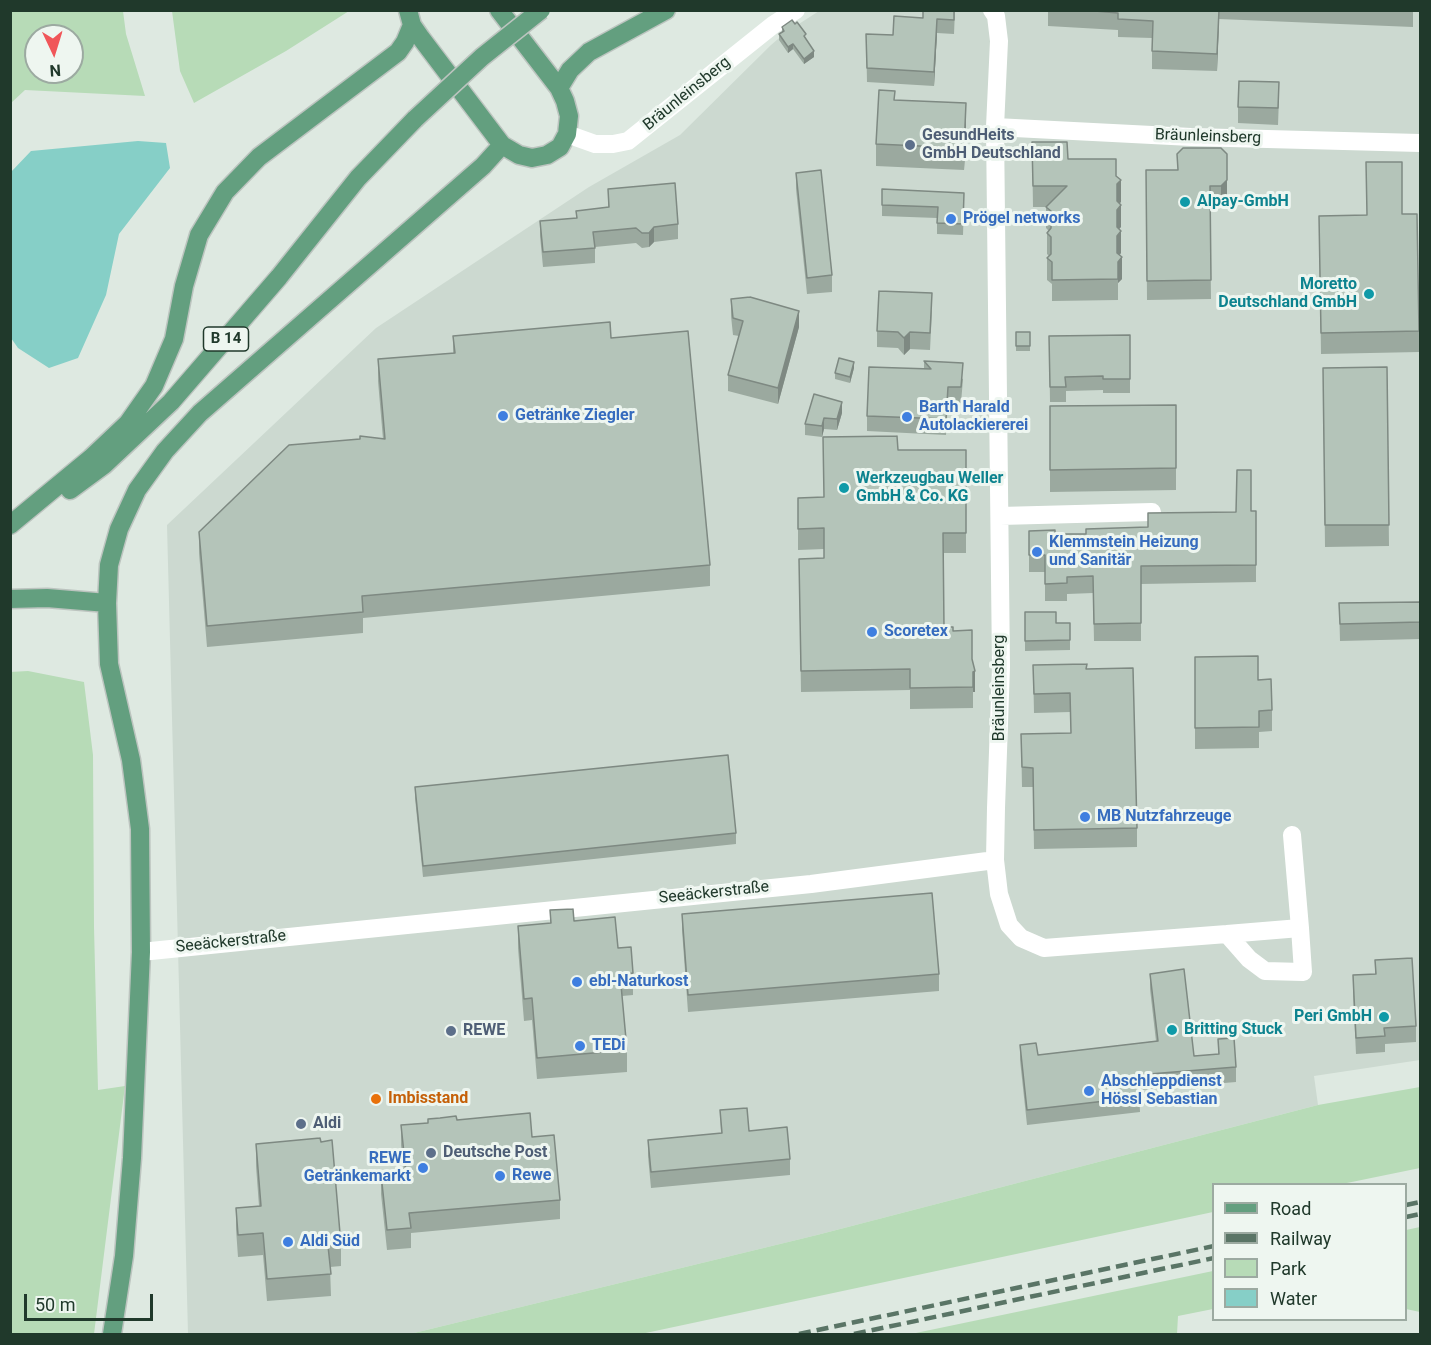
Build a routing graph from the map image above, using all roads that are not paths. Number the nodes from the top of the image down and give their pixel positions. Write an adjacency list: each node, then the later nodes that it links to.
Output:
1 (499, 10): 7 (main road)
2 (541, 10): 15 (main road, B 14, bridge)
3 (666, 10): 7 (main road)
4 (796, 10): 9 (street, Bräunleinsberg)
5 (992, 10): 8 (street, Bräunleinsberg)
6 (410, 18): 11 (main road); 14 (main road)
7 (559, 88): 9 (main road)
8 (995, 127): 10 (street, Bräunleinsberg); 13 (street, Bräunleinsberg)
9 (567, 134): 11 (main road)
10 (1420, 143)
11 (502, 145): 17 (main road)
12 (1152, 512): 13 (street)
13 (1000, 516): 19 (street, Bräunleinsberg)
14 (10, 525)
15 (10, 531)
16 (10, 599): 17 (main road)
17 (107, 603): 22 (main road)
18 (1292, 835): 20 (street)
19 (995, 860): 21 (street); 22 (street, Seeäckerstraße)
20 (1300, 928): 21 (street); 21 (street)
21 (1227, 934)
22 (141, 952): 23 (main road)
23 (112, 1335)

